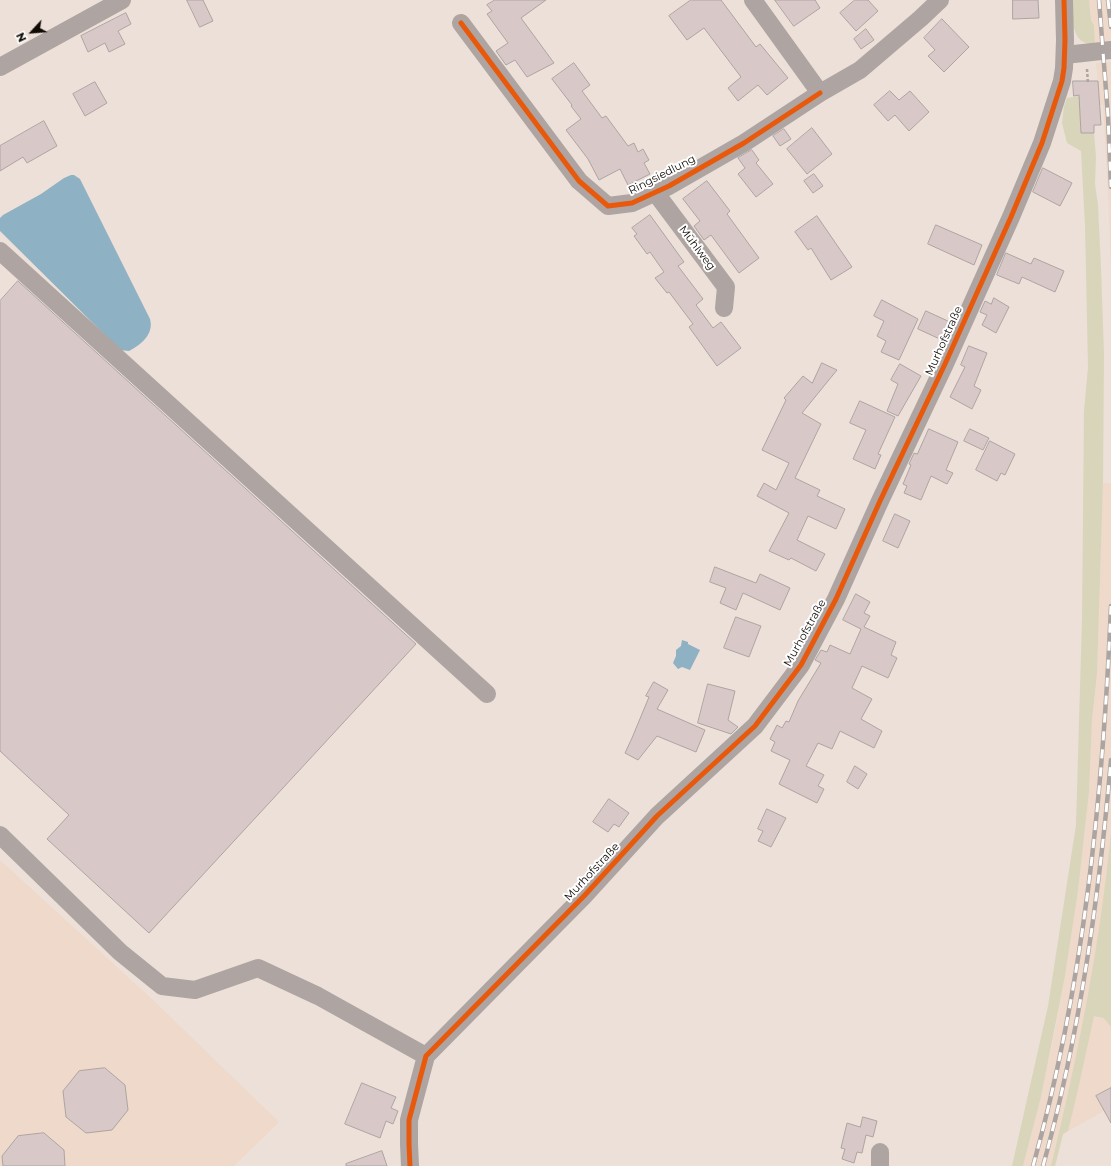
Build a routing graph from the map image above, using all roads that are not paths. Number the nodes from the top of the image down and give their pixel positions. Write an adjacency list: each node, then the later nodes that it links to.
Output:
1 (122, 0): 8 (street)
2 (753, 0): 9 (street)
3 (940, 0): 9 (street, Ringsiedlung)
4 (1064, 0): 7 (street)
5 (461, 23): 10 (street, Ringsiedlung)
6 (1111, 50): 7 (street)
7 (1065, 55): 15 (street, Murhofstraße)
8 (0, 67)
9 (820, 93): 10 (street, Ringsiedlung)
10 (655, 192): 12 (street, Mühlweg)
11 (0, 251): 13 (street)
12 (724, 308)
13 (487, 694)
14 (0, 835): 15 (street)
15 (426, 1056): 16 (street, Murhofstraße)
16 (410, 1166)

